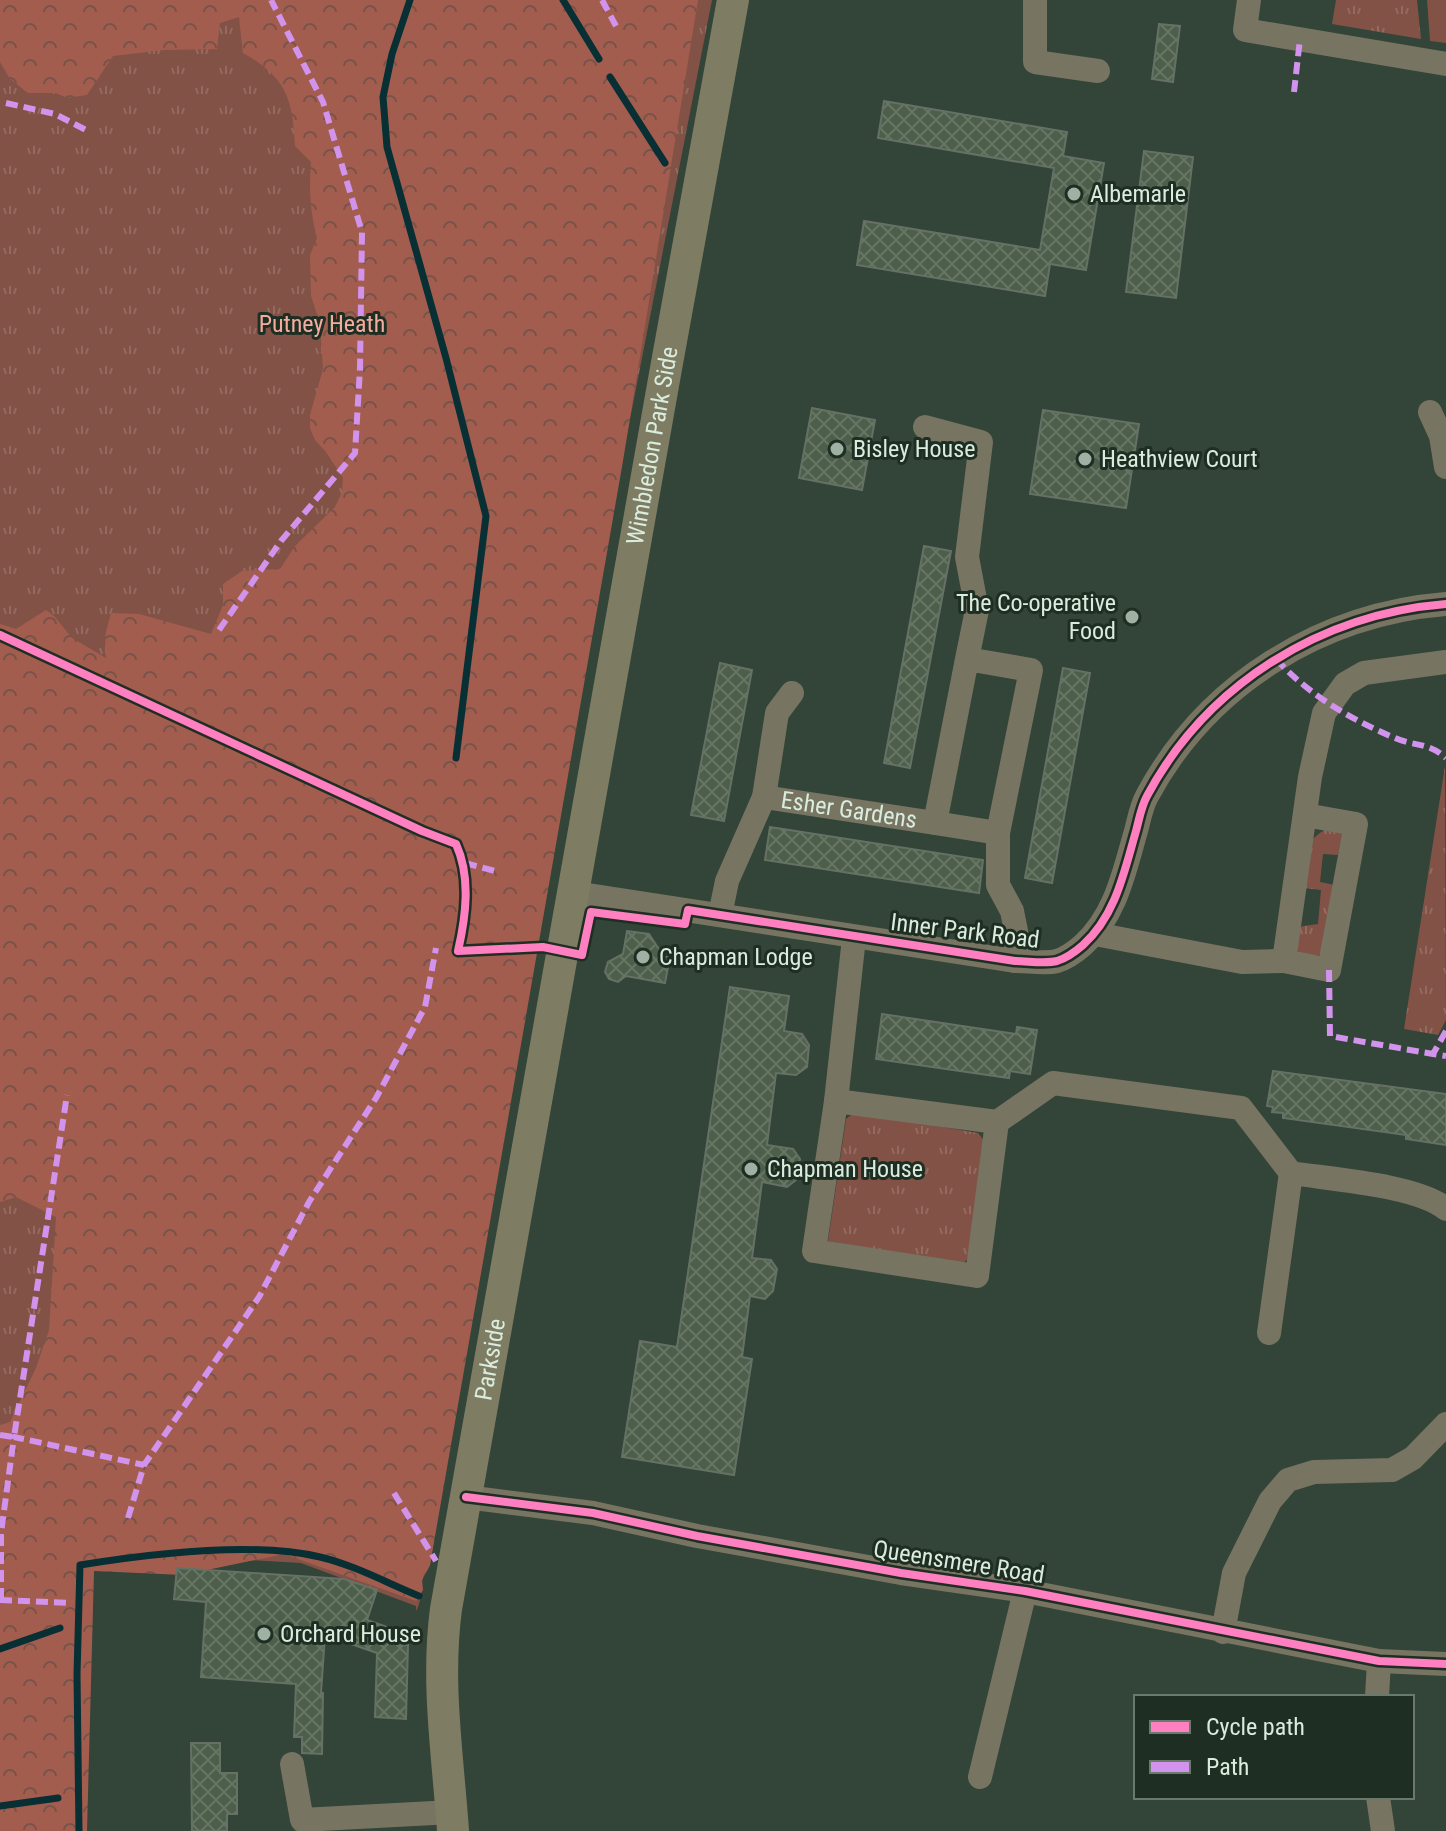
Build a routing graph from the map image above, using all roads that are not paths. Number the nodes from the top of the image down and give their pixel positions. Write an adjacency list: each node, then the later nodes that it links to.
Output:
1 (733, 0): 17 (main road, Wimbledon Park Side)
2 (1035, 0): 5 (street)
3 (1249, 0): 4 (street)
4 (1446, 64)
5 (1098, 71)
6 (1430, 412): 8 (street)
7 (925, 427): 10 (street, Esher Gardens)
8 (1446, 467)
9 (1446, 604): 19 (street, Inner Park Road)
10 (967, 659): 15 (street, Esher Gardens); 16 (street)
11 (1446, 662): 14 (street)
12 (792, 693): 13 (street, Esher Gardens)
13 (764, 797): 15 (street, Esher Gardens); 18 (street, Esher Gardens)
14 (1305, 815): 22 (street); 22 (street)
15 (935, 823): 16 (street, Esher Gardens)
16 (998, 833): 21 (street)
17 (575, 893): 18 (street, Inner Park Road); 29 (main road, Parkside)
18 (720, 915): 20 (street, Inner Park Road)
19 (1095, 934): 21 (street, Inner Park Road); 22 (street)
20 (854, 938): 21 (street, Inner Park Road); 23 (street)
21 (1015, 961)
22 (1284, 961)
23 (836, 1101): 24 (street); 24 (street)
24 (997, 1122): 25 (street)
25 (1291, 1173): 26 (street); 27 (street)
26 (1446, 1209)
27 (1269, 1333)
28 (1446, 1424): 31 (street)
29 (466, 1497): 30 (street, Queensmere Road); 38 (main road, Parkside)
30 (1025, 1591): 31 (street, Queensmere Road); 36 (street)
31 (1223, 1632): 32 (street, Queensmere Road)
32 (1379, 1661): 33 (street, Queensmere Road); 34 (street)
33 (1446, 1664)
34 (1377, 1695)
35 (292, 1764): 39 (street)
36 (980, 1777)
37 (1378, 1799): 40 (street)
38 (452, 1822): 39 (street)
39 (301, 1825)
40 (1383, 1831)

